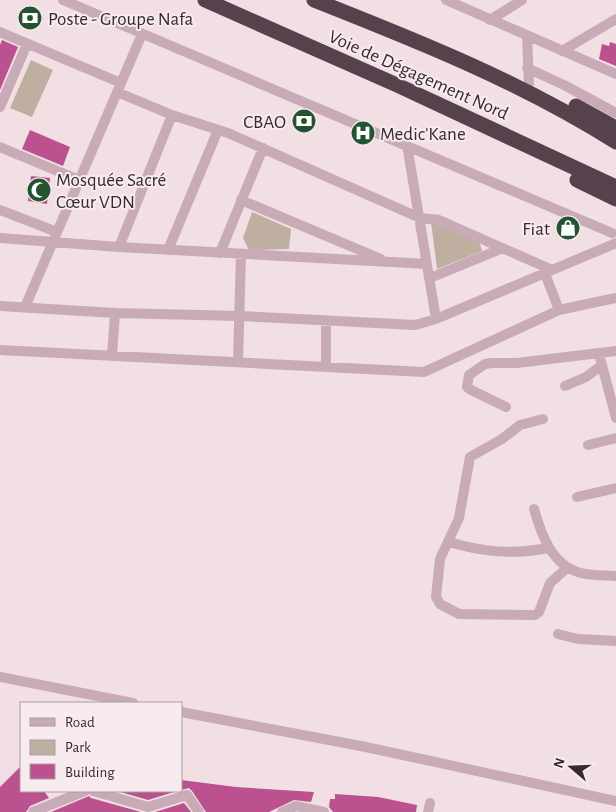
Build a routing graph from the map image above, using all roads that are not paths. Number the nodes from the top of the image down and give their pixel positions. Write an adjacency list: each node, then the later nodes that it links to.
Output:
1 (63, 0): 9 (street)
2 (205, 0): 28 (highway, Voie de Dégagement Nord)
3 (314, 0): 12 (highway, Voie de Dégagement Nord)
4 (522, 0): 7 (street)
5 (449, 1): 7 (street)
6 (616, 19): 13 (street)
7 (490, 20): 10 (street)
8 (0, 32): 11 (street)
9 (142, 34): 17 (street); 24 (street)
10 (527, 36): 13 (street); 14 (street)
11 (28, 44): 17 (street); 18 (street)
12 (428, 45): 16 (highway); 23 (highway, Voie de Dégagement Nord)
13 (562, 51): 15 (street)
14 (527, 68): 16 (street); 19 (street)
15 (616, 74)
16 (529, 84): 21 (highway)
17 (119, 87): 20 (street); 27 (street)
18 (0, 107)
19 (616, 113)
20 (172, 115): 22 (street); 36 (street)
21 (616, 128)
22 (218, 130): 26 (street); 38 (street)
23 (616, 142)
24 (407, 145): 31 (street); 33 (street)
25 (0, 146): 27 (street)
26 (263, 148): 29 (street); 31 (street)
27 (79, 180): 32 (street)
28 (616, 197)
29 (241, 200): 39 (street); 41 (street)
30 (0, 210): 32 (street)
31 (420, 218): 37 (street); 42 (street)
32 (57, 232): 35 (street)
33 (615, 236): 43 (street)
34 (0, 238): 35 (street)
35 (52, 242): 36 (street); 47 (street)
36 (118, 247): 38 (street)
37 (503, 248): 43 (street); 44 (street)
38 (168, 250): 39 (street)
39 (220, 253): 40 (street)
40 (241, 254): 41 (street); 50 (street)
41 (388, 262): 42 (street)
42 (427, 264): 44 (street)
43 (547, 270): 48 (street); 51 (street)
44 (430, 278): 51 (street)
45 (616, 298): 48 (street)
46 (0, 306): 47 (street)
47 (25, 307): 49 (street)
48 (559, 310): 59 (street)
49 (115, 313): 50 (street); 56 (street)
50 (240, 316): 52 (street); 57 (street)
51 (436, 319): 52 (street)
52 (326, 321): 59 (street)
53 (0, 350): 56 (street)
54 (616, 351): 55 (street)
55 (599, 354): 58 (street); 61 (street)
56 (112, 356): 57 (street)
57 (238, 362): 59 (street)
58 (602, 365): 60 (street); 62 (street)
59 (326, 366)
60 (566, 386)
61 (506, 406)
62 (616, 418)
63 (543, 419): 69 (street)
64 (616, 438): 65 (street)
65 (588, 445)
66 (616, 488): 67 (street)
67 (577, 497)
68 (534, 509): 70 (street)
69 (449, 542): 70 (street); 71 (street)
70 (548, 548): 71 (street)
71 (567, 568): 72 (street)
72 (616, 576)
73 (558, 634): 74 (street)
74 (616, 641)
75 (0, 677): 76 (street)
76 (128, 702)
77 (182, 712): 80 (street)
78 (83, 792): 81 (street)
79 (96, 792): 82 (street)
80 (616, 801)
81 (33, 812)
82 (199, 812)
83 (282, 812): 84 (street)
84 (324, 812)

